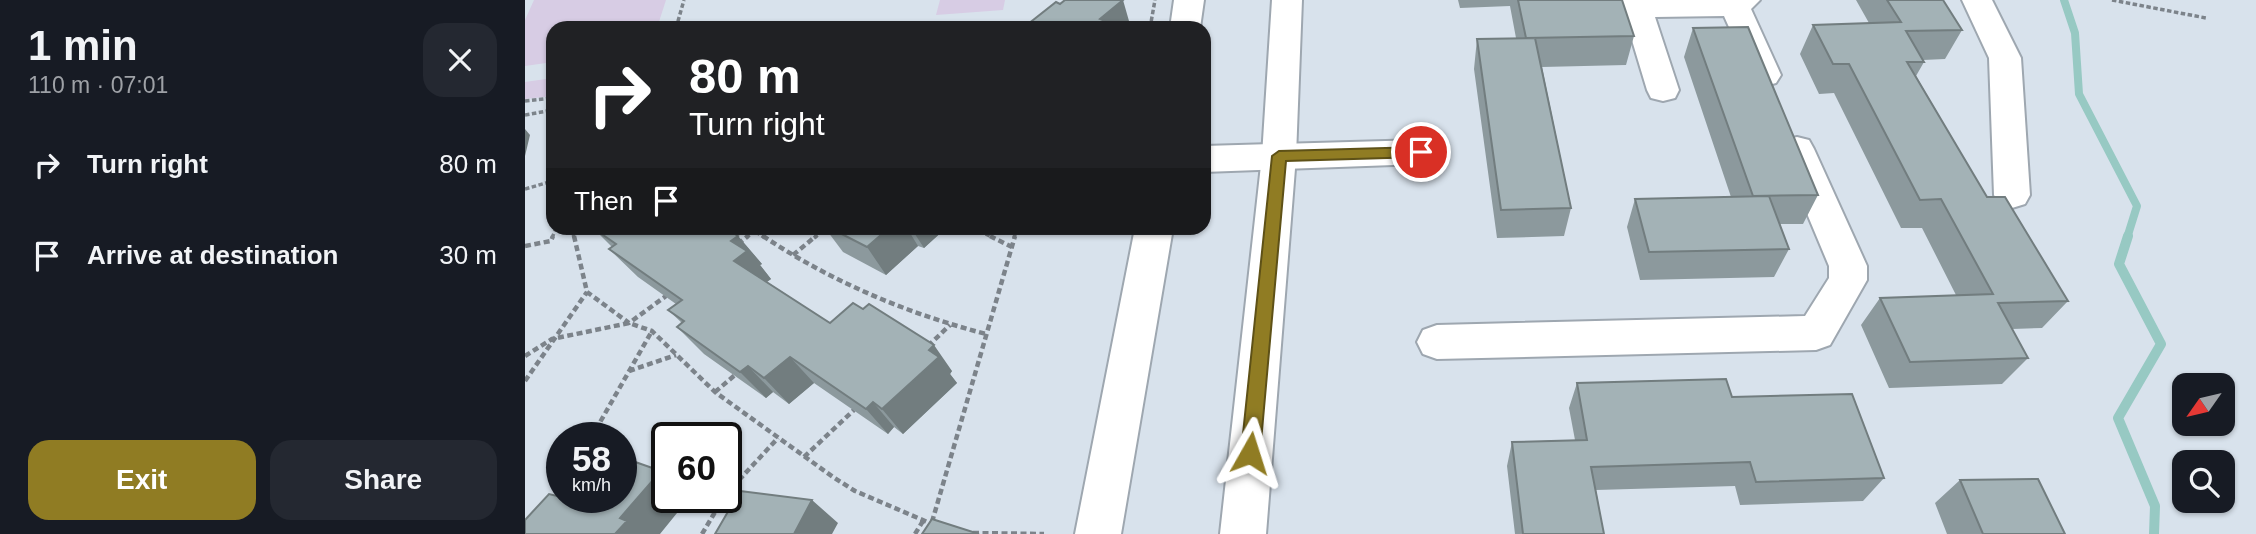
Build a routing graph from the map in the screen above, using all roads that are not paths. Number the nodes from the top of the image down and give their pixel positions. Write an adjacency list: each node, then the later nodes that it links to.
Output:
1 (1189, 0): 7 (main road)
2 (1287, 0): 11 (main road)
3 (1977, 0): 13 (main road)
4 (1740, 3): 5 (main road); 15 (main road)
5 (1637, 8): 6 (main road); 8 (main road)
6 (1561, 9)
7 (1186, 21)
8 (1663, 90)
9 (1211, 136): 11 (main road)
10 (1420, 139): 11 (main road)
11 (1280, 143): 12 (main road); 17 (main road)
12 (1211, 158)
13 (2012, 195)
14 (1153, 235): 16 (main road)
15 (1437, 342)
16 (1098, 534)
17 (1243, 534)

